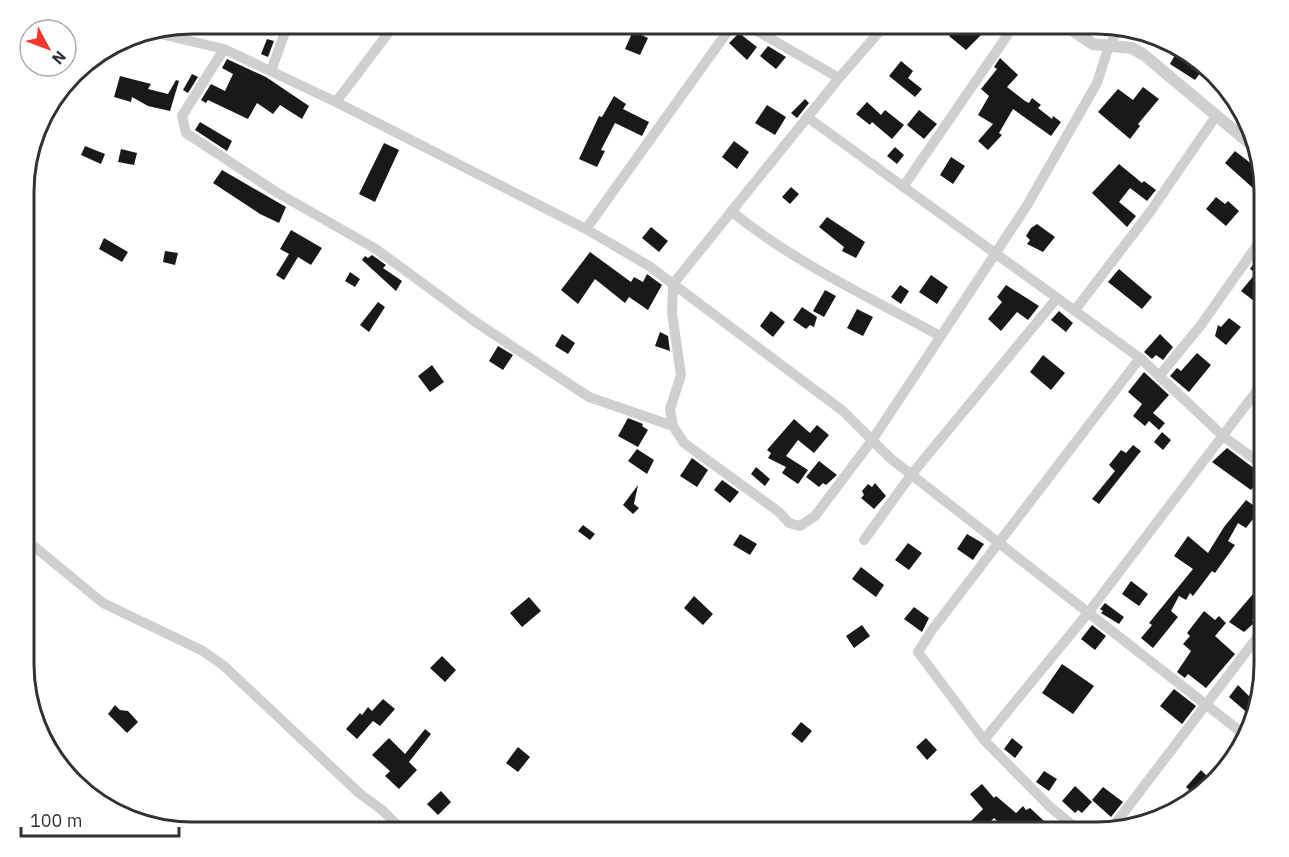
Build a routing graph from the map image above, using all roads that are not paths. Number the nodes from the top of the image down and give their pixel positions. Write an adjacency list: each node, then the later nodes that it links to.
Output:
1 (284, 34): 12 (street)
2 (387, 34): 14 (street)
3 (726, 34): 20 (street)
4 (763, 34): 13 (street)
5 (877, 34): 13 (street)
6 (1008, 34): 18 (street)
7 (1078, 34): 10 (street)
8 (170, 36): 11 (street)
9 (1115, 36): 10 (street)
10 (1109, 46): 15 (street); 22 (street)
11 (224, 49): 12 (street); 30 (street)
12 (271, 71): 14 (street)
13 (839, 78): 16 (street)
14 (336, 102): 20 (street)
15 (1216, 116): 17 (street); 25 (street)
16 (807, 117): 18 (street); 19 (street)
17 (1246, 140)
18 (903, 187): 22 (street)
19 (731, 212): 23 (street); 26 (street)
20 (586, 229): 23 (street)
21 (1254, 250): 28 (street)
22 (994, 252): 24 (street); 26 (street)
23 (673, 284): 30 (street); 32 (street)
24 (1057, 298): 25 (street); 34 (street)
25 (1075, 310): 27 (street)
26 (940, 336): 32 (street)
27 (1140, 358): 28 (street); 36 (street)
28 (1160, 375): 31 (street)
29 (1254, 395): 31 (street)
30 (673, 426): 32 (street)
31 (1223, 436): 33 (street); 38 (street)
32 (873, 439): 34 (street)
33 (1254, 458)
34 (911, 475): 35 (street); 36 (street)
35 (864, 540)
36 (998, 543): 38 (street); 42 (street)
37 (34, 546): 44 (street)
38 (1088, 613): 40 (street); 42 (street)
39 (1254, 642): 40 (street)
40 (1206, 705): 41 (street); 43 (street)
41 (1240, 731)
42 (984, 740): 45 (street)
43 (1118, 820)
44 (394, 822)
45 (1068, 822)

